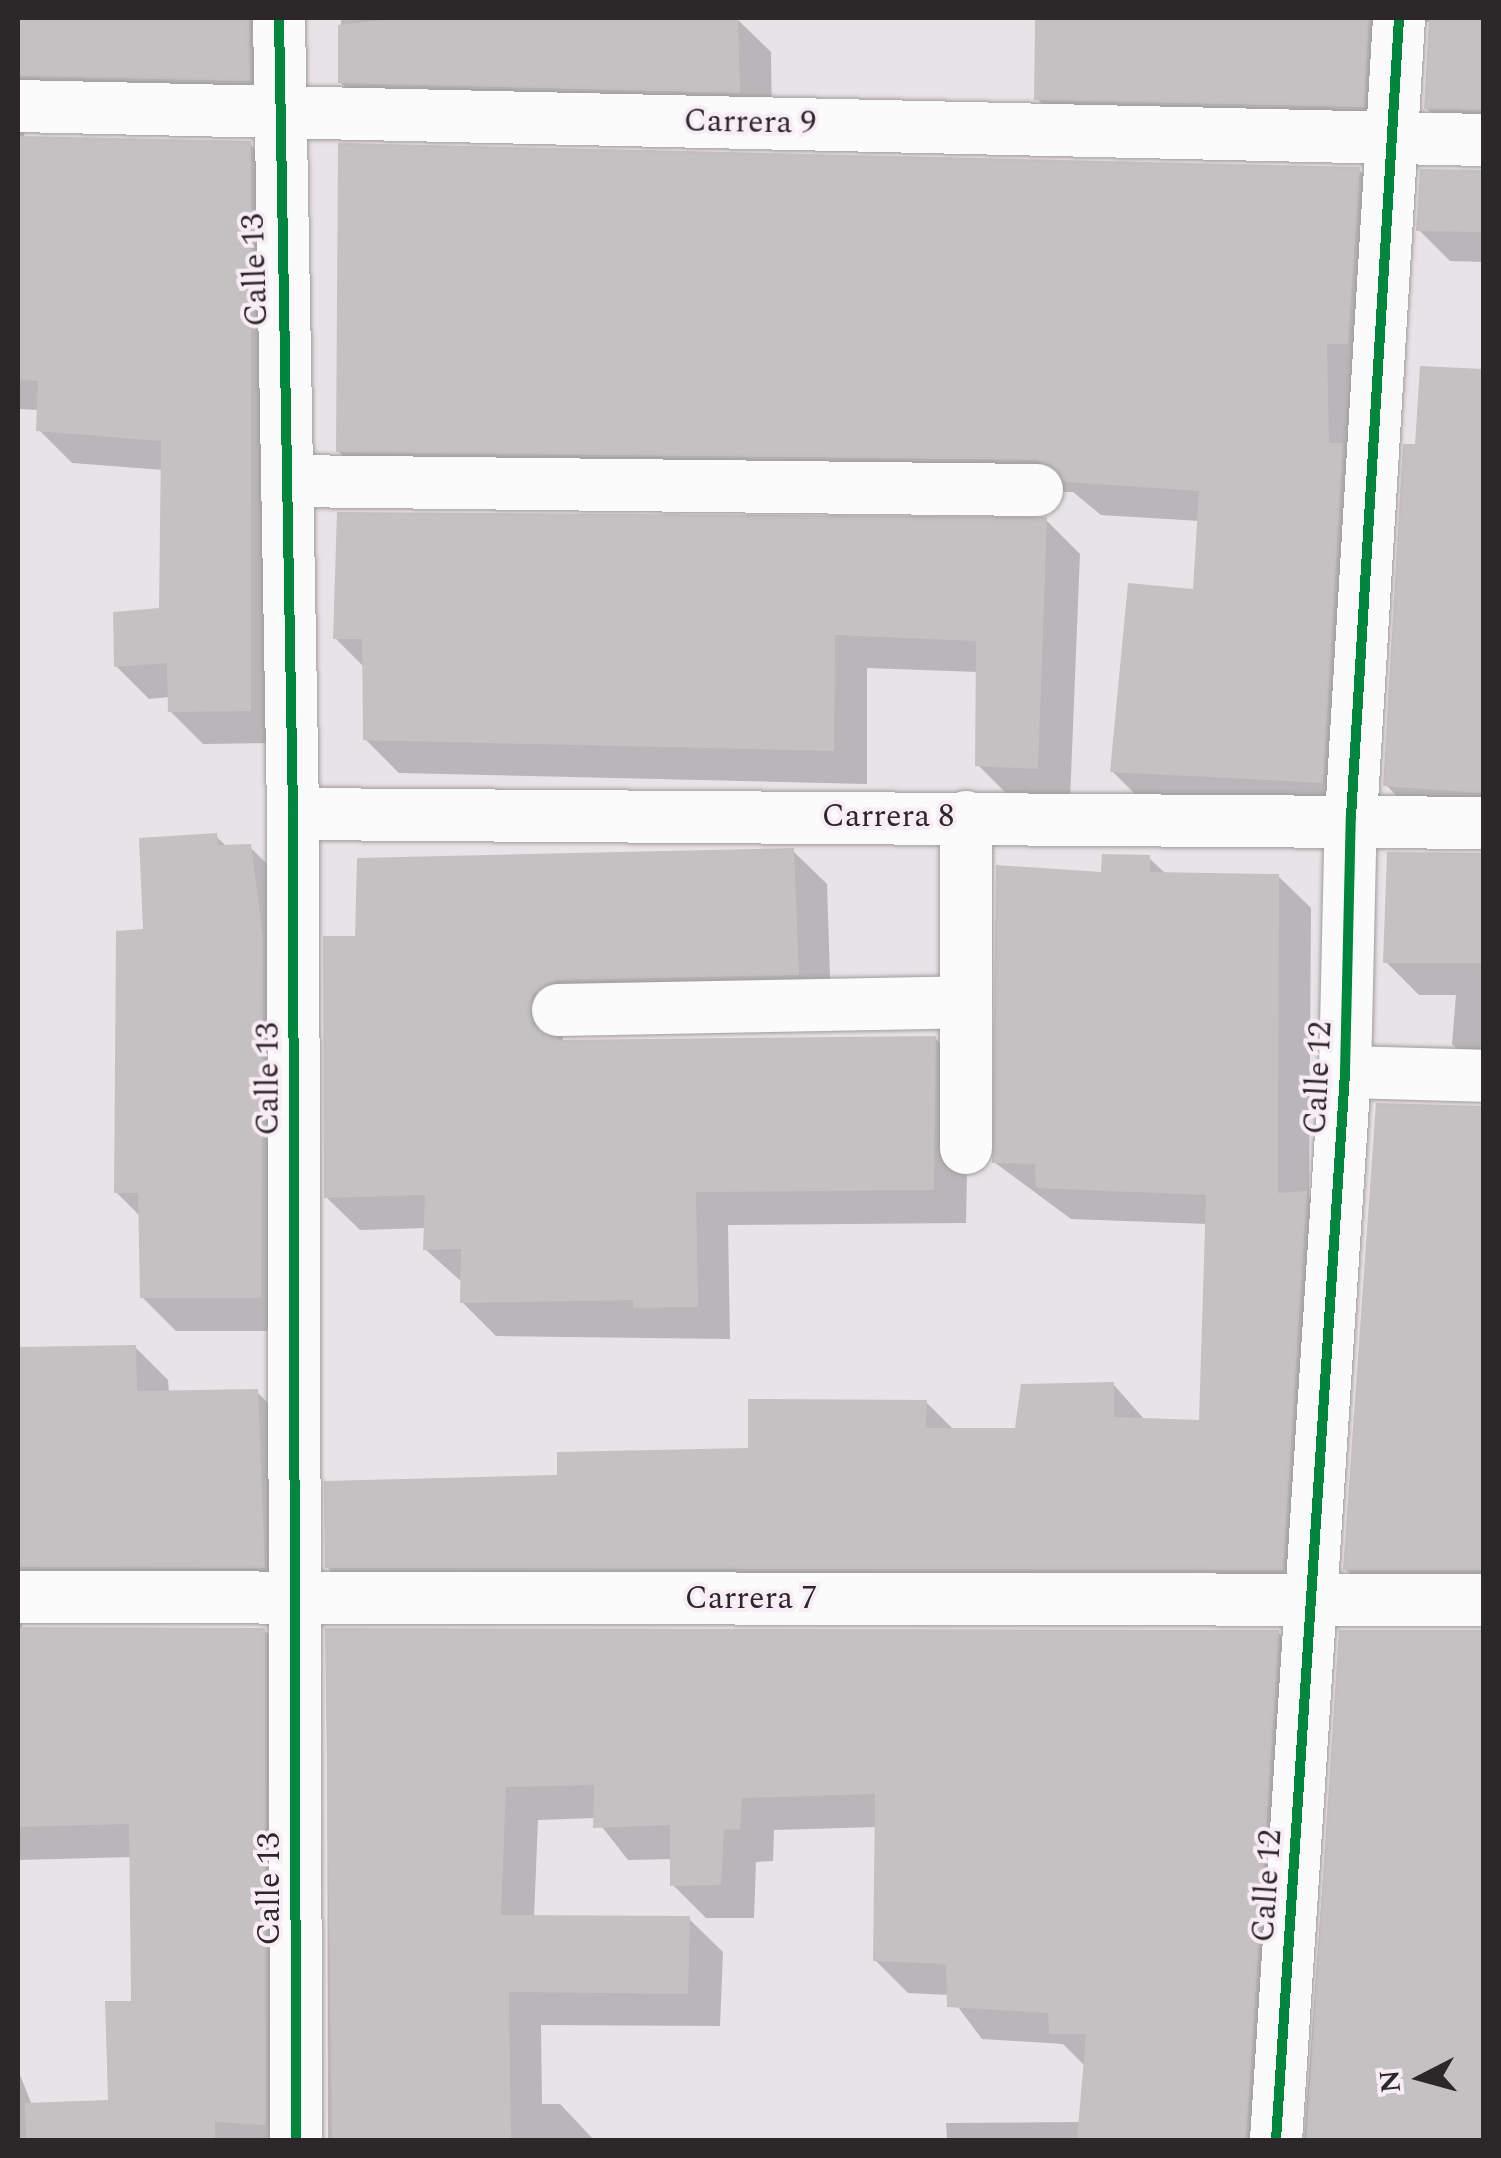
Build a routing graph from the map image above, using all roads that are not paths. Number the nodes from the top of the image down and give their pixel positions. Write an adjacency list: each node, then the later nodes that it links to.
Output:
1 (279, 18): 4 (street, Calle 13)
2 (1399, 18): 5 (street, Calle 12)
3 (18, 106): 4 (street, Carrera 9)
4 (276, 113): 5 (street, Carrera 9); 7 (street, Calle 13)
5 (1395, 138): 6 (street, Carrera 9); 11 (street, Calle 12)
6 (1484, 140)
7 (288, 481): 8 (street); 9 (street, Calle 13)
8 (1037, 490)
9 (293, 814): 10 (street, Carrera 8); 19 (street, Calle 13)
10 (966, 818): 11 (street, Carrera 8); 13 (street)
11 (1351, 818): 12 (street, Carrera 8); 15 (street, Calle 12)
12 (1484, 823)
13 (966, 1002): 14 (street); 17 (street)
14 (558, 1010)
15 (1346, 1072): 16 (street); 21 (street, Calle 12)
16 (1484, 1076)
17 (966, 1148)
18 (18, 1597): 19 (street, Carrera 7)
19 (295, 1597): 21 (street, Carrera 7); 22 (street, Calle 13)
20 (1484, 1600): 21 (street, Carrera 7)
21 (1312, 1601): 23 (street, Calle 12)
22 (296, 2140)
23 (1276, 2140)

